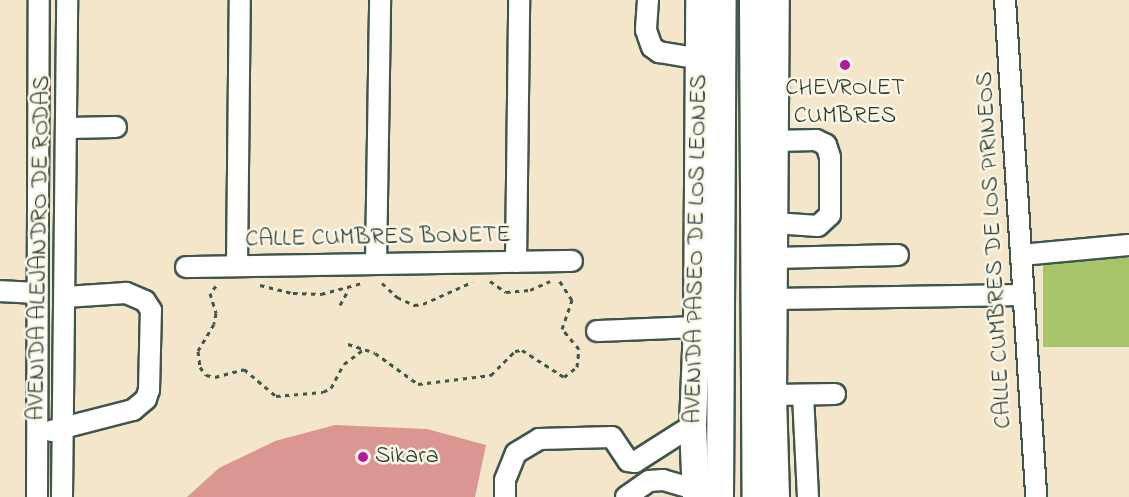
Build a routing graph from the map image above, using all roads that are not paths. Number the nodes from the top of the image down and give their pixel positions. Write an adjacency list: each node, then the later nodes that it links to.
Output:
1 (39, 0): 27 (street, AVENIDA ALEJANDRO DE RODAS)
2 (68, 0): 14 (street, AVENIDA ALEJANDRO DE RODAS)
3 (240, 0): 23 (street)
4 (380, 0): 25 (street)
5 (519, 0): 22 (street)
6 (648, 0): 12 (street)
7 (699, 0): 12 (main road, AVENIDA PASEO DE LOS LEONES)
8 (723, 0): 44 (main road)
9 (753, 0): 45 (main road)
10 (776, 0): 15 (main road)
11 (1005, 0): 19 (street, CALLE CUMBRES DE LOS PIRINEOS)
12 (701, 59): 31 (main road, AVENIDA PASEO DE LOS LEONES)
13 (116, 127): 14 (street)
14 (69, 128): 29 (street, AVENIDA ALEJANDRO DE RODAS)
15 (775, 141): 16 (main road); 16 (street)
16 (774, 223): 20 (main road)
17 (1129, 245): 19 (street)
18 (898, 255): 20 (street)
19 (1021, 255): 28 (street, CALLE CUMBRES DE LOS PIRINEOS)
20 (774, 258): 30 (main road)
21 (572, 261): 22 (street, CALLE CUMBRES BONETE)
22 (516, 262): 25 (street, CALLE CUMBRES BONETE)
23 (237, 265): 24 (street, CALLE CUMBRES BONETE); 25 (street, CALLE CUMBRES BONETE)
24 (186, 267)
25 (376, 272)
26 (0, 291): 27 (street)
27 (37, 293): 38 (street, AVENIDA ALEJANDRO DE RODAS)
28 (1022, 295): 30 (street); 48 (street, CALLE CUMBRES DE LOS PIRINEOS)
29 (65, 297): 37 (street, AVENIDA ALEJANDRO DE RODAS); 37 (street)
30 (773, 299): 34 (main road)
31 (698, 327): 32 (street); 36 (main road, AVENIDA PASEO DE LOS LEONES)
32 (597, 331)
33 (835, 394): 35 (street)
34 (773, 395): 35 (street); 46 (main road)
35 (803, 395): 47 (street)
36 (693, 425): 39 (main road, AVENIDA PASEO DE LOS LEONES); 42 (street)
37 (63, 430): 38 (street); 41 (street, AVENIDA ALEJANDRO DE RODAS)
38 (37, 431): 40 (street, AVENIDA ALEJANDRO DE RODAS)
39 (696, 493): 43 (street)
40 (37, 497)
41 (62, 497)
42 (505, 497)
43 (626, 497)
44 (720, 497)
45 (756, 497)
46 (776, 497)
47 (808, 497)
48 (1036, 497)

